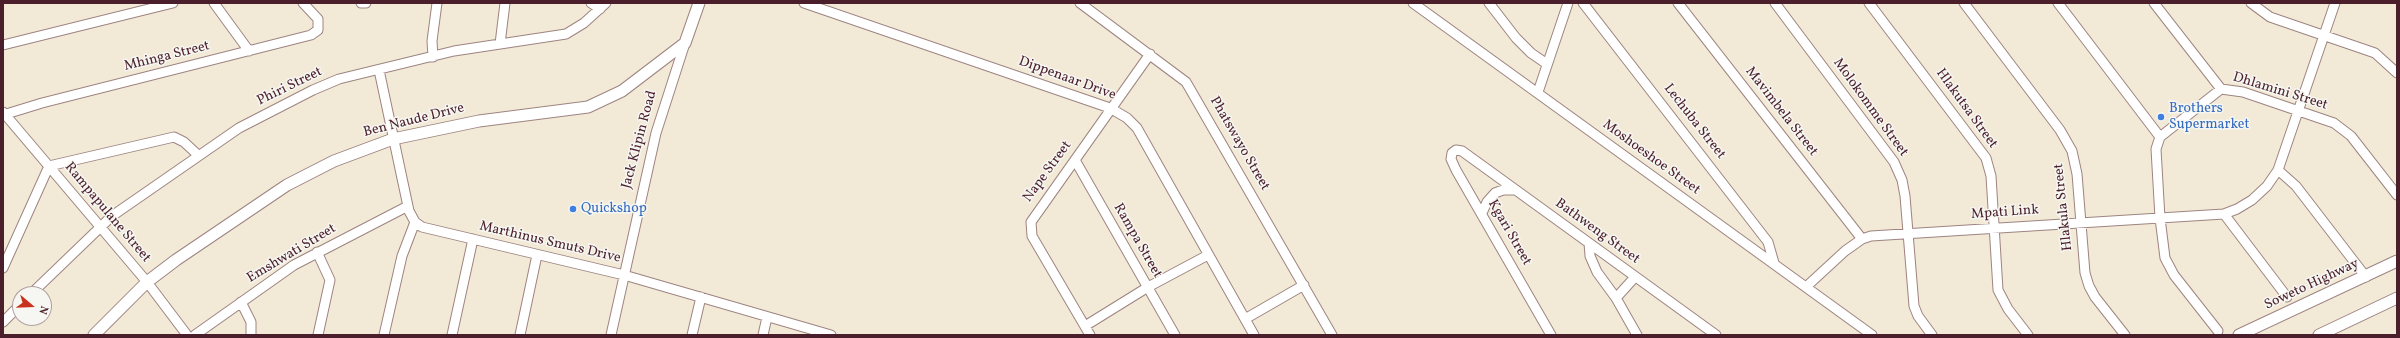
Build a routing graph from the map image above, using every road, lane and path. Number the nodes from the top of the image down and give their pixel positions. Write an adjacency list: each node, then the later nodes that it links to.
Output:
1 (173, 3): 28 (street)
2 (214, 3): 29 (street)
3 (303, 3): 29 (street, Mhinga Street)
4 (361, 3): 5 (street)
5 (366, 3)
6 (437, 3): 31 (street)
7 (505, 3): 27 (street)
8 (592, 3): 24 (street)
9 (699, 3): 26 (main road, Jack Klipin Road)
10 (804, 3): 37 (street, Dippenaar Drive)
11 (1080, 3): 30 (street, Phatswayo Street)
12 (1413, 3): 36 (street, Moshoeshoe Street)
13 (1489, 3): 32 (street)
14 (1568, 3): 32 (street)
15 (1583, 3): 65 (street, Lechuba Street)
16 (1678, 3): 59 (street, Mavimbela Street)
17 (1775, 3): 57 (street, Molokomme Street)
18 (1869, 3): 56 (street, Hlakutsa Street)
19 (1964, 3): 54 (street, Hlakula Street)
20 (2058, 3): 40 (street)
21 (2154, 3): 35 (street)
22 (2251, 3): 25 (street)
23 (2335, 3): 25 (street, Mpati Link)
24 (603, 6): 27 (street, Phiri Street)
25 (2325, 35): 34 (street); 38 (street, Mpati Link)
26 (685, 43): 41 (main road, Ben Naude Drive); 67 (street, Jack Klipin Road)
27 (500, 44): 31 (street, Phiri Street)
28 (3, 46)
29 (249, 50): 39 (street, Mhinga Street)
30 (1150, 54): 37 (street, Nape Street); 71 (street, Phatswayo Street)
31 (433, 56): 33 (street, Phiri Street)
32 (1548, 64): 36 (street)
33 (379, 70): 41 (street); 43 (street, Phiri Street)
34 (2397, 73)
35 (2221, 89): 38 (street, Dhlamini Street); 40 (street, Dhlamini Street)
36 (1538, 92): 65 (street, Moshoeshoe Street)
37 (1110, 108): 44 (street, Nape Street); 63 (street, Dippenaar Drive)
38 (2300, 110): 46 (street, Mpati Link); 48 (street, Dhlamini Street)
39 (3, 113): 45 (street, Rampapulane Street)
40 (2160, 137): 52 (street)
41 (393, 139): 49 (street); 70 (main road, Ben Naude Drive)
42 (1462, 151): 47 (street, Bathweng Street); 50 (street, Kgari Street)
43 (198, 155): 45 (street); 55 (street, Phiri Street)
44 (1075, 160): 74 (street, Rampa Street); 84 (street, Nape Street)
45 (49, 166): 55 (street, Rampapulane Street); 66 (street)
46 (2278, 170): 51 (street, Mpati Link); 68 (street)
47 (1516, 190): 50 (street); 60 (street, Bathweng Street)
48 (2397, 195)
49 (408, 206): 53 (street); 61 (street, Emshwati Street)
50 (1482, 213): 102 (street, Kgari Street)
51 (2224, 214): 52 (street, Mpati Link); 76 (street)
52 (2160, 218): 54 (street, Mpati Link); 85 (street)
53 (414, 222): 58 (street, Marthinus Smuts Drive); 91 (street)
54 (2081, 222): 56 (street, Mpati Link); 108 (street, Hlakula Street)
55 (99, 226): 70 (street, Rampapulane Street); 72 (street, Phiri Street)
56 (1993, 228): 57 (street, Mpati Link); 107 (street, Hlakutsa Street)
57 (1907, 234): 59 (street, Mpati Link); 106 (street, Molokomme Street)
58 (473, 239): 62 (street, Marthinus Smuts Drive); 92 (street)
59 (1862, 239): 73 (street, Mpati Link)
60 (1589, 243): 69 (street, Bathweng Street); 77 (street)
61 (317, 252): 79 (street, Emshwati Street); 90 (street)
62 (537, 255): 67 (street, Marthinus Smuts Drive); 93 (street)
63 (1208, 255): 74 (street); 82 (street, Dippenaar Drive)
64 (2397, 261): 68 (main road, Soweto Highway)
65 (1774, 263): 73 (street, Moshoeshoe Street)
66 (3, 268)
67 (624, 275): 75 (street, Marthinus Smuts Drive); 94 (street, Jack Klipin Road)
68 (2366, 276): 109 (main road, Soweto Highway)
69 (1635, 277): 77 (street); 104 (street, Bathweng Street)
70 (147, 282): 86 (main road, Ben Naude Drive); 87 (street, Rampapulane Street)
71 (1304, 285): 82 (street); 101 (street, Phatswayo Street)
72 (39, 286)
73 (1807, 286): 105 (street, Moshoeshoe Street)
74 (1148, 288): 84 (street); 99 (street, Rampa Street)
75 (701, 297): 81 (street, Marthinus Smuts Drive); 95 (street)
76 (2287, 297)
77 (1616, 298): 103 (street)
78 (2397, 298): 110 (main road)
79 (241, 302): 88 (street, Emshwati Street); 89 (street)
80 (12, 313): 83 (street)
81 (767, 317): 96 (street); 97 (street, Marthinus Smuts Drive)
82 (1245, 319): 100 (street, Dippenaar Drive)
83 (3, 322)
84 (1085, 326): 98 (street, Nape Street)
85 (2218, 331)
86 (94, 335)
87 (187, 335)
88 (195, 335)
89 (251, 335)
90 (318, 335)
91 (384, 335)
92 (452, 335)
93 (520, 335)
94 (611, 335)
95 (692, 335)
96 (763, 335)
97 (831, 335)
98 (1090, 335)
99 (1175, 335)
100 (1254, 335)
101 (1332, 335)
102 (1551, 335)
103 (1637, 335)
104 (1716, 335)
105 (1872, 335)
106 (1932, 335)
107 (2028, 335)
108 (2125, 335)
109 (2239, 335)
110 (2319, 335)

